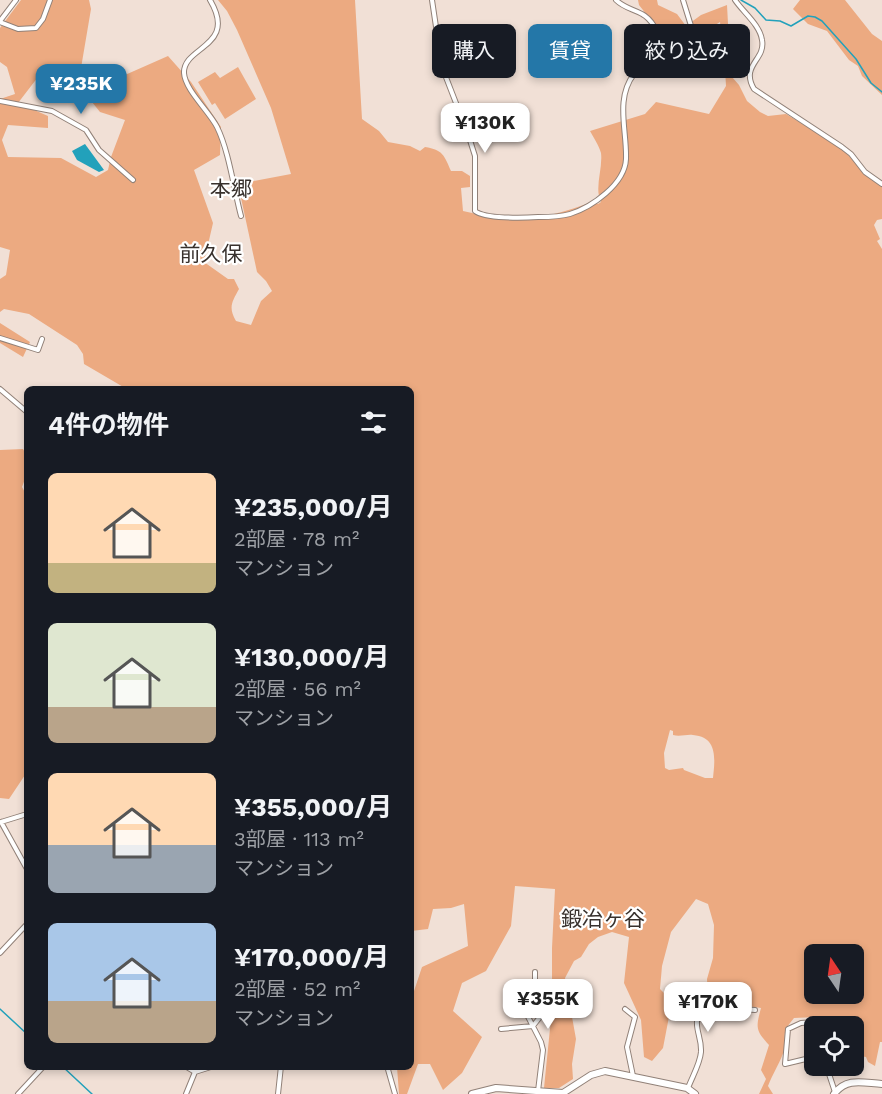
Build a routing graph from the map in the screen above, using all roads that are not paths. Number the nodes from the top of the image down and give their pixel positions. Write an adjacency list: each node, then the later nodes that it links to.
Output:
1 (16, 0): 8 (street)
2 (50, 0): 9 (street)
3 (210, 0): 16 (street)
4 (432, 0): 12 (street)
5 (616, 0): 10 (street)
6 (683, 0): 11 (street)
7 (735, 0): 15 (street)
8 (2, 16): 9 (street)
9 (0, 21)
10 (651, 24)
11 (690, 24)
12 (632, 78)
13 (0, 101): 14 (street)
14 (133, 180)
15 (882, 184)
16 (241, 216)
17 (0, 338): 18 (street)
18 (42, 339)
19 (0, 389): 20 (street)
20 (24, 409)
21 (24, 815): 22 (street)
22 (0, 822): 23 (street)
23 (24, 863)
24 (24, 927): 25 (street)
25 (0, 953)
26 (535, 972): 31 (street)
27 (544, 1008): 31 (street)
28 (625, 1009): 41 (street)
29 (755, 1010): 43 (street)
30 (804, 1023): 33 (street)
31 (533, 1026): 32 (street); 44 (street)
32 (501, 1029)
33 (804, 1059)
34 (40, 1070): 46 (street)
35 (192, 1070): 39 (street)
36 (201, 1070): 39 (street)
37 (281, 1070): 48 (street)
38 (388, 1070): 49 (street)
39 (195, 1072): 47 (street)
40 (830, 1076): 45 (street)
41 (634, 1077): 43 (street); 44 (street)
42 (882, 1084): 45 (street)
43 (687, 1089): 51 (street)
44 (538, 1092): 50 (street)
45 (835, 1093)
46 (18, 1094)
47 (186, 1094)
48 (278, 1094)
49 (395, 1094)
50 (472, 1094)
51 (695, 1094)

